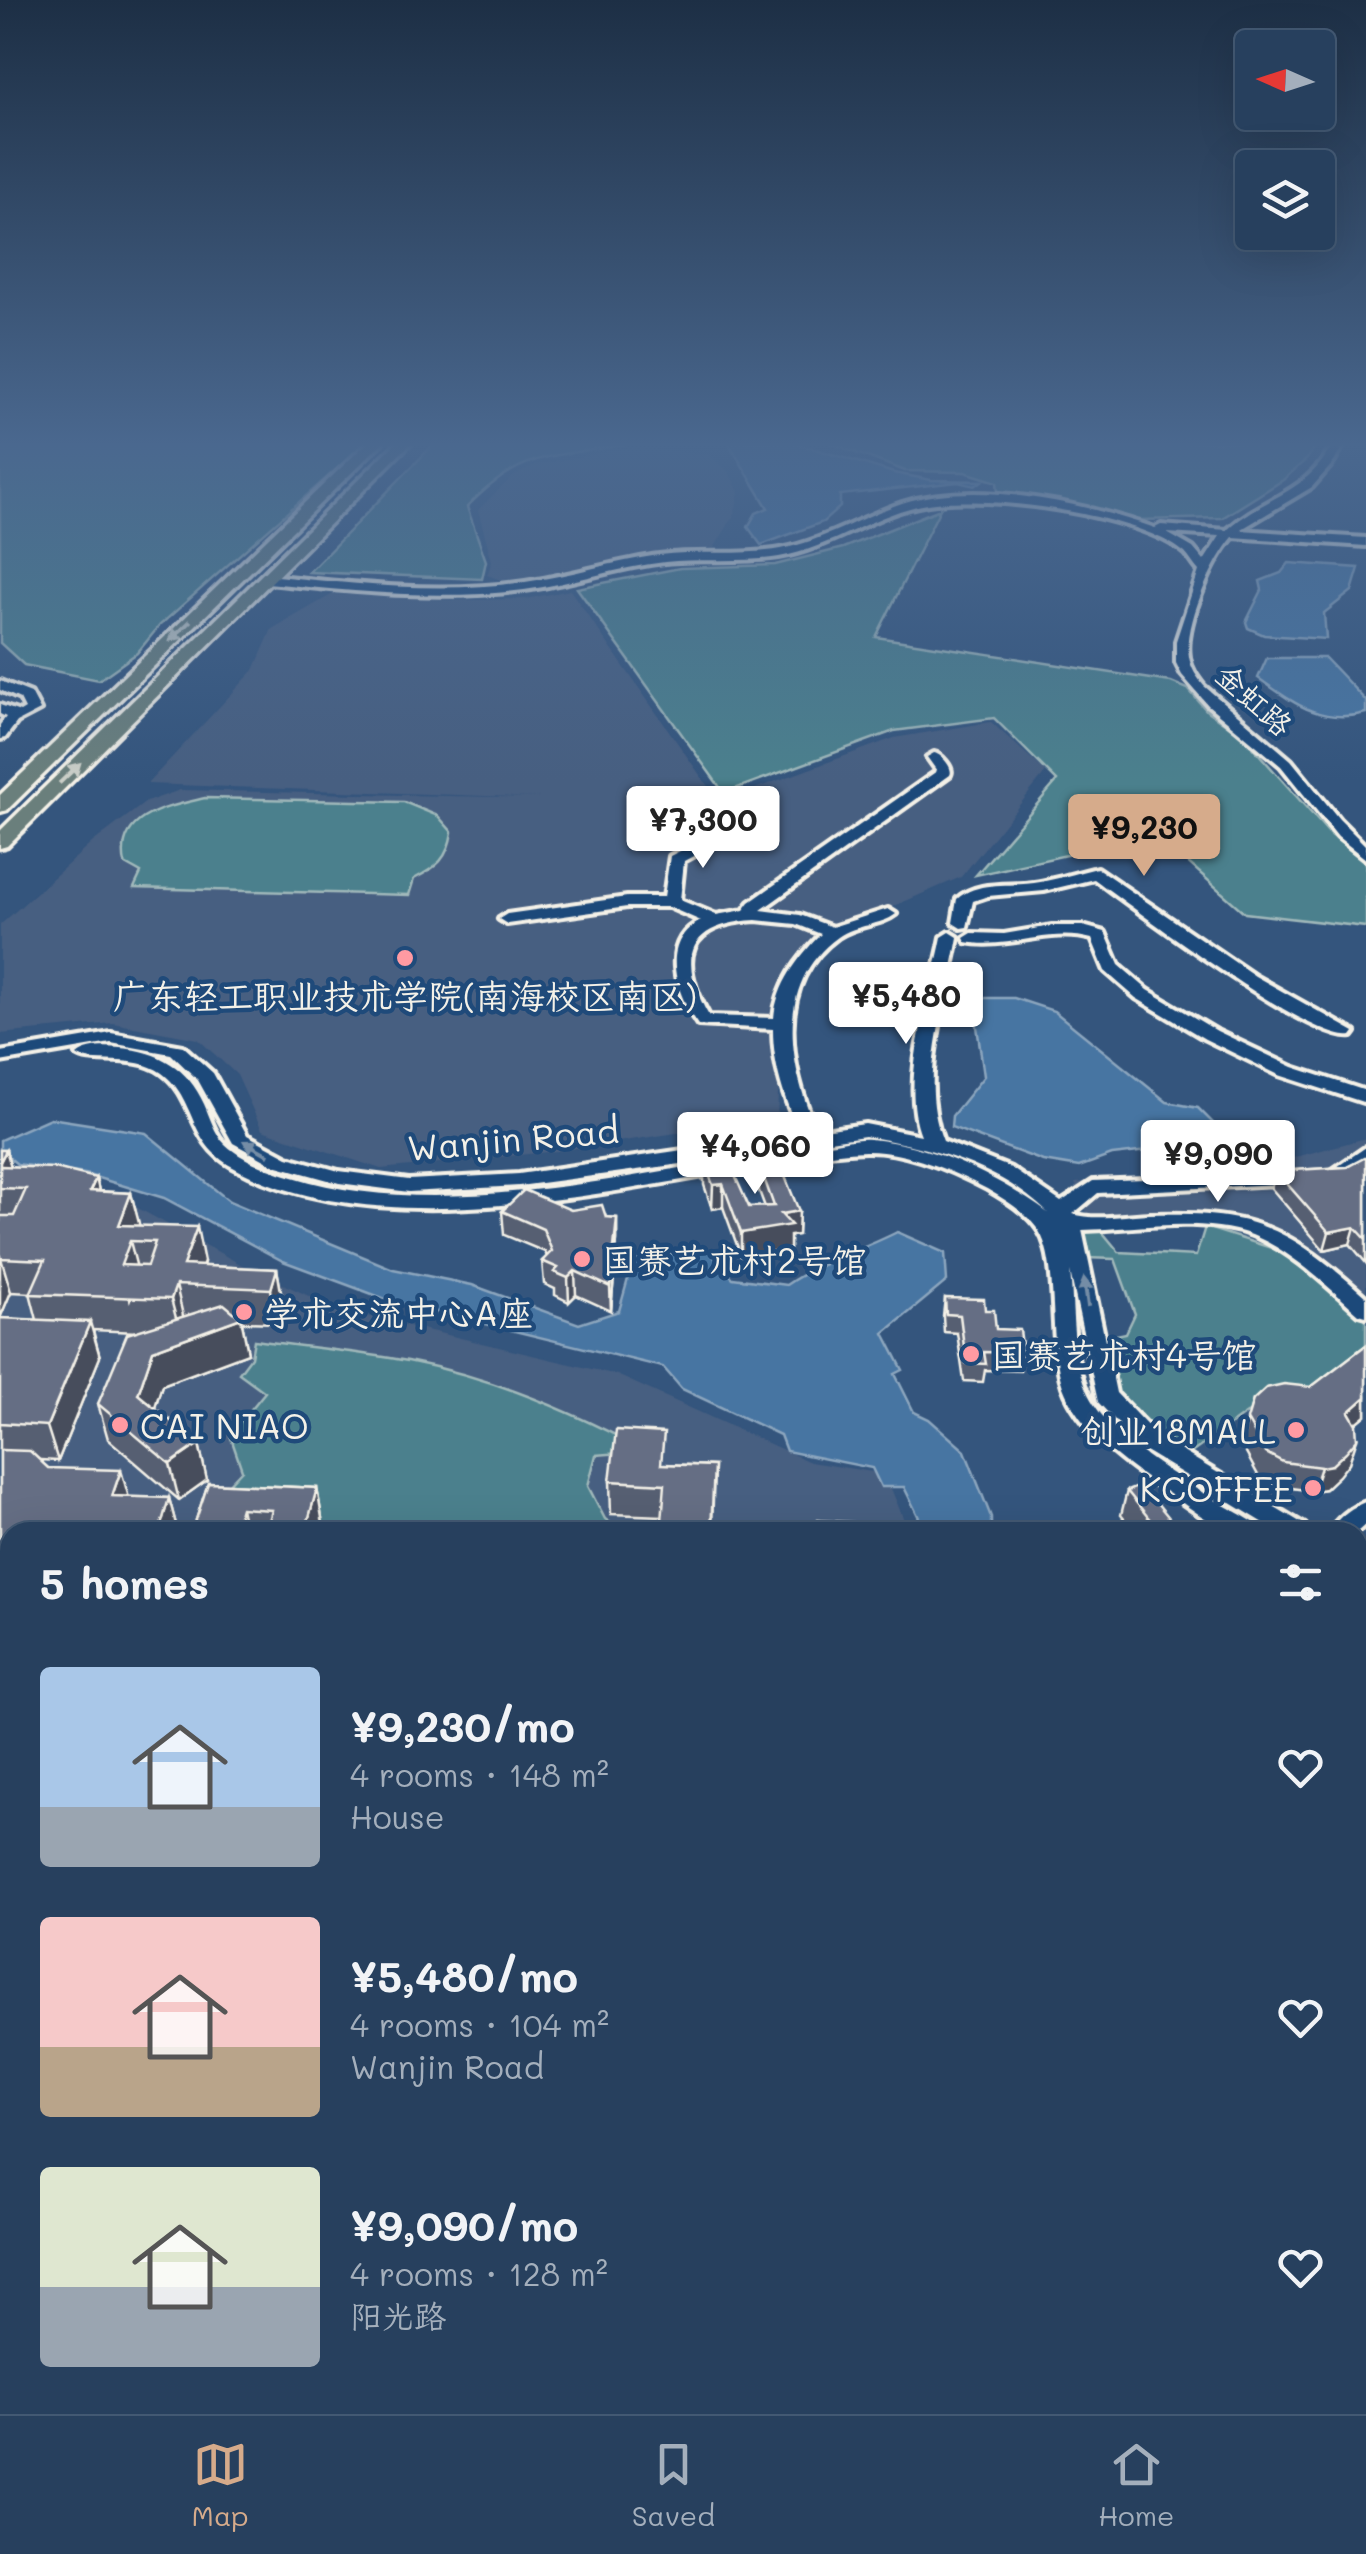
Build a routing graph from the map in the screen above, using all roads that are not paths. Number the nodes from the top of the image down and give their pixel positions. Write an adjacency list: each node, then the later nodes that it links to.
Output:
1 (259, 555): 8 (main road)
2 (292, 555): 9 (main road)
3 (798, 555): 9 (street)
4 (1194, 555): 7 (street)
5 (1218, 555): 7 (street, 金虹路)
6 (1224, 555): 17 (street, 金虹路)
7 (1204, 570): 20 (street, 金虹路)
8 (238, 575): 9 (street); 15 (main road, one-way to 15)
9 (266, 581): 18 (main road, one-way to 9)
10 (0, 685): 12 (street)
11 (0, 709): 13 (street)
12 (19, 718)
13 (0, 736)
14 (934, 757): 19 (street)
15 (0, 806)
16 (725, 832): 22 (street)
17 (1366, 841)
18 (0, 842)
19 (835, 850): 21 (street); 23 (street)
20 (1366, 854)
21 (853, 857)
22 (672, 902): 25 (street); 26 (street)
23 (750, 913): 26 (street); 27 (street)
24 (888, 914): 27 (street)
25 (507, 919)
26 (715, 921): 29 (street)
27 (832, 932): 29 (street)
28 (961, 933): 30 (street); 33 (street); 35 (street)
29 (779, 1024): 34 (street)
30 (1346, 1032)
31 (0, 1057): 34 (street, Wanjin Road, one-way to 31)
32 (0, 1070): 34 (street, Wanjin Road)
33 (1366, 1097)
34 (813, 1144): 35 (street, Wanjin Road); 37 (street, Wanjin Road)
35 (935, 1145): 37 (street, Wanjin Road)
36 (1366, 1153): 37 (street)
37 (1059, 1220): 38 (street); 39 (street); 40 (street, one-way to 37)
38 (1366, 1309)
39 (1235, 1522)
40 (1281, 1522)

